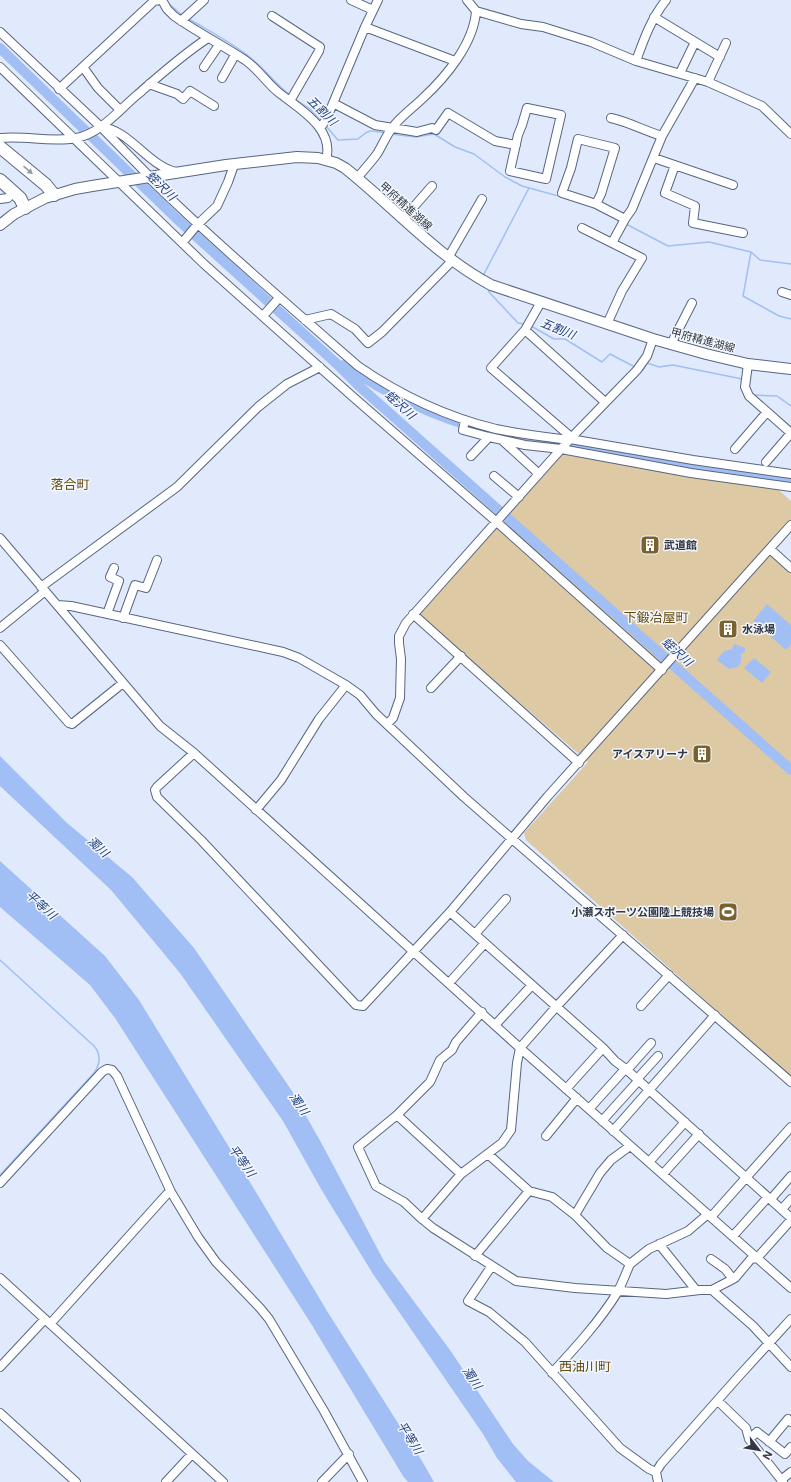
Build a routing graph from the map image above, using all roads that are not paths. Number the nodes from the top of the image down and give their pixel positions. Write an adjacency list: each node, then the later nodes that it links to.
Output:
1 (161, 0): 11 (street); 23 (street)
2 (204, 0): 11 (street)
3 (351, 0): 7 (street)
4 (378, 0): 7 (street)
5 (467, 0): 8 (street)
6 (666, 0): 10 (street)
7 (373, 10): 12 (street)
8 (476, 11): 20 (street); 21 (street)
9 (272, 16): 31 (street)
10 (654, 17): 15 (street); 21 (street)
11 (181, 21): 14 (street)
12 (365, 27): 20 (street); 32 (street)
13 (0, 32): 30 (street)
14 (208, 38): 17 (street); 29 (street)
15 (695, 42): 19 (street); 25 (street)
16 (726, 43): 19 (street)
17 (219, 45): 18 (street); 24 (street)
18 (235, 55): 26 (street); 31 (street)
19 (720, 57): 28 (street)
20 (455, 61): 38 (street)
21 (636, 61): 25 (street)
22 (0, 67): 41 (street)
23 (83, 67): 30 (street); 34 (street)
24 (204, 67)
25 (680, 73): 27 (street)
26 (222, 78)
27 (695, 78): 28 (street); 40 (street)
28 (708, 82): 39 (street)
29 (149, 84): 33 (street); 34 (street)
30 (60, 89): 36 (street)
31 (290, 101): 37 (street)
32 (333, 103): 37 (street); 38 (street)
33 (214, 106)
34 (120, 110): 36 (street)
35 (611, 118): 40 (street)
36 (99, 128): 41 (street); 48 (street); 49 (street)
37 (320, 128): 45 (street)
38 (392, 128): 43 (street); 50 (street)
39 (791, 134)
40 (662, 136): 44 (street)
41 (76, 138): 42 (street); 52 (street)
42 (0, 144): 55 (highway, one-way to 55)
43 (516, 145): 43 (street)
44 (654, 158): 47 (street); 60 (street)
45 (326, 160): 46 (main road, 甲府精進湖線); 50 (main road, 甲府精進湖線)
46 (234, 165): 48 (main road, 甲府精進湖線); 62 (street)
47 (675, 165): 53 (street); 64 (street)
48 (177, 173): 49 (main road, 甲府精進湖線)
49 (148, 177): 52 (main road, 甲府精進湖線); 62 (street)
50 (357, 178): 59 (main road, 甲府精進湖線)
51 (0, 180): 58 (highway)
52 (120, 182): 55 (main road, 甲府精進湖線); 65 (street)
53 (733, 185)
54 (432, 186): 59 (street)
55 (54, 195): 58 (main road, 甲府精進湖線)
56 (482, 199): 67 (street)
57 (596, 204): 57 (street); 60 (street)
58 (25, 208): 61 (main road, 甲府精進湖線)
59 (404, 218): 67 (main road, 甲府精進湖線)
60 (625, 219): 66 (street)
61 (0, 225)
62 (196, 225): 65 (street); 70 (street)
63 (582, 228): 66 (street)
64 (743, 233)
65 (183, 241): 73 (street)
66 (612, 243): 75 (street)
67 (450, 260): 71 (main road, 甲府精進湖線); 74 (street)
68 (782, 292): 69 (street)
69 (791, 295)
70 (278, 299): 73 (street); 74 (street)
71 (541, 302): 75 (main road, 甲府精進湖線); 76 (street)
72 (692, 303): 78 (street)
73 (264, 314): 80 (street)
74 (305, 320): 84 (street)
75 (607, 324): 77 (main road, 甲府精進湖線)
76 (527, 327): 82 (street); 87 (street)
77 (654, 339): 78 (main road, 甲府精進湖線); 82 (street)
78 (671, 344): 79 (main road, 甲府精進湖線)
79 (748, 364): 81 (main road, 甲府精進湖線); 83 (street)
80 (320, 367): 100 (street); 107 (street)
81 (791, 369)
82 (605, 402): 87 (street)
83 (767, 412): 85 (street); 90 (street)
84 (465, 420): 86 (street); 87 (street)
85 (791, 433): 93 (street)
86 (489, 437): 88 (street); 91 (street)
87 (570, 439): 89 (street); 92 (street)
88 (503, 440): 89 (street); 95 (street)
89 (561, 449): 94 (street); 95 (street)
90 (735, 449)
91 (471, 456)
92 (693, 460): 94 (street); 96 (street)
93 (766, 462)
94 (691, 472): 98 (street)
95 (539, 474): 99 (street)
96 (791, 474)
97 (494, 476): 99 (street)
98 (791, 486)
99 (519, 497): 100 (street)
100 (498, 520): 110 (street); 115 (street)
101 (791, 525): 103 (street)
102 (0, 538): 107 (street)
103 (770, 549): 106 (street); 115 (street)
104 (157, 560): 111 (street)
105 (114, 568): 109 (street)
106 (791, 568)
107 (43, 589): 108 (street); 112 (street)
108 (57, 605): 109 (street); 116 (street)
109 (107, 614): 111 (street)
110 (413, 614): 114 (street); 119 (street)
111 (123, 618): 117 (street)
112 (0, 628)
113 (0, 645): 116 (street)
114 (461, 656): 118 (street); 121 (street)
115 (663, 668): 121 (street)
116 (123, 683): 120 (street)
117 (346, 685): 119 (street); 122 (street)
118 (431, 688)
119 (387, 724): 123 (street)
120 (194, 753): 122 (street); 129 (street)
121 (579, 763): 123 (street)
122 (256, 810): 129 (street)
123 (513, 838): 125 (street); 127 (street)
124 (506, 899): 126 (street)
125 (450, 912): 126 (street); 129 (street)
126 (475, 934): 128 (street)
127 (623, 935): 130 (street); 134 (street)
128 (485, 943): 131 (street); 132 (street)
129 (414, 951): 131 (street)
130 (669, 975): 133 (street); 136 (street)
131 (449, 983): 135 (street)
132 (532, 985): 134 (street); 137 (street)
133 (641, 1006)
134 (556, 1007): 139 (street); 140 (street)
135 (482, 1012): 137 (street); 149 (street)
136 (715, 1015): 144 (street); 146 (street)
137 (496, 1024): 139 (street)
138 (651, 1043): 142 (street)
139 (520, 1048): 145 (street); 157 (street)
140 (603, 1048): 142 (street); 145 (street)
141 (658, 1056): 143 (street)
142 (626, 1069): 143 (street); 148 (street)
143 (638, 1079): 146 (street); 150 (street)
144 (791, 1082)
145 (566, 1089): 147 (street)
146 (649, 1090): 151 (street); 153 (street)
147 (577, 1098): 148 (street); 155 (street)
148 (589, 1109): 150 (street)
149 (397, 1115): 159 (street); 171 (street)
150 (602, 1121): 153 (street)
151 (685, 1122): 154 (street); 158 (street)
152 (791, 1127): 162 (street)
153 (613, 1131): 156 (street)
154 (698, 1134): 160 (street); 162 (street)
155 (546, 1136)
156 (630, 1146): 158 (street); 169 (street)
157 (488, 1154): 159 (street); 164 (street)
158 (649, 1162): 160 (street)
159 (461, 1174): 171 (street)
160 (663, 1174): 170 (street)
161 (791, 1176): 166 (street)
162 (746, 1177): 166 (street); 170 (street)
163 (0, 1183): 165 (street)
164 (529, 1191): 169 (street); 175 (street)
165 (171, 1192): 187 (street); 199 (street)
166 (769, 1198): 168 (street); 173 (street)
167 (791, 1199): 168 (street)
168 (782, 1209): 172 (street)
169 (575, 1215): 178 (street)
170 (709, 1215): 173 (street); 174 (street)
171 (422, 1219): 175 (street)
172 (791, 1219): 176 (street)
173 (733, 1236): 176 (street)
174 (658, 1244): 178 (street); 183 (street)
175 (475, 1256): 179 (street)
176 (757, 1258): 181 (street); 182 (street)
177 (711, 1259): 181 (street)
178 (630, 1264): 185 (street)
179 (491, 1267): 185 (street); 191 (street)
180 (0, 1278): 187 (street)
181 (733, 1279): 184 (street)
182 (791, 1288)
183 (696, 1290): 184 (street); 185 (street)
184 (712, 1290): 188 (street)
185 (618, 1291): 191 (street)
186 (791, 1319): 188 (street)
187 (47, 1321): 189 (street); 198 (street)
188 (770, 1343): 190 (street); 192 (street)
189 (0, 1367)
190 (791, 1367)
191 (552, 1373): 200 (street)
192 (718, 1401): 195 (street); 200 (street)
193 (0, 1413): 203 (street)
194 (791, 1422): 196 (street)
195 (750, 1439): 196 (street); 202 (street)
196 (770, 1442): 197 (street)
197 (791, 1446)
198 (192, 1454): 204 (street); 205 (street)
199 (349, 1454): 206 (street); 207 (street)
200 (656, 1472): 208 (street)
201 (791, 1472): 202 (street)
202 (782, 1481)
203 (76, 1482)
204 (166, 1482)
205 (222, 1482)
206 (322, 1482)
207 (363, 1482)
208 (658, 1482)

